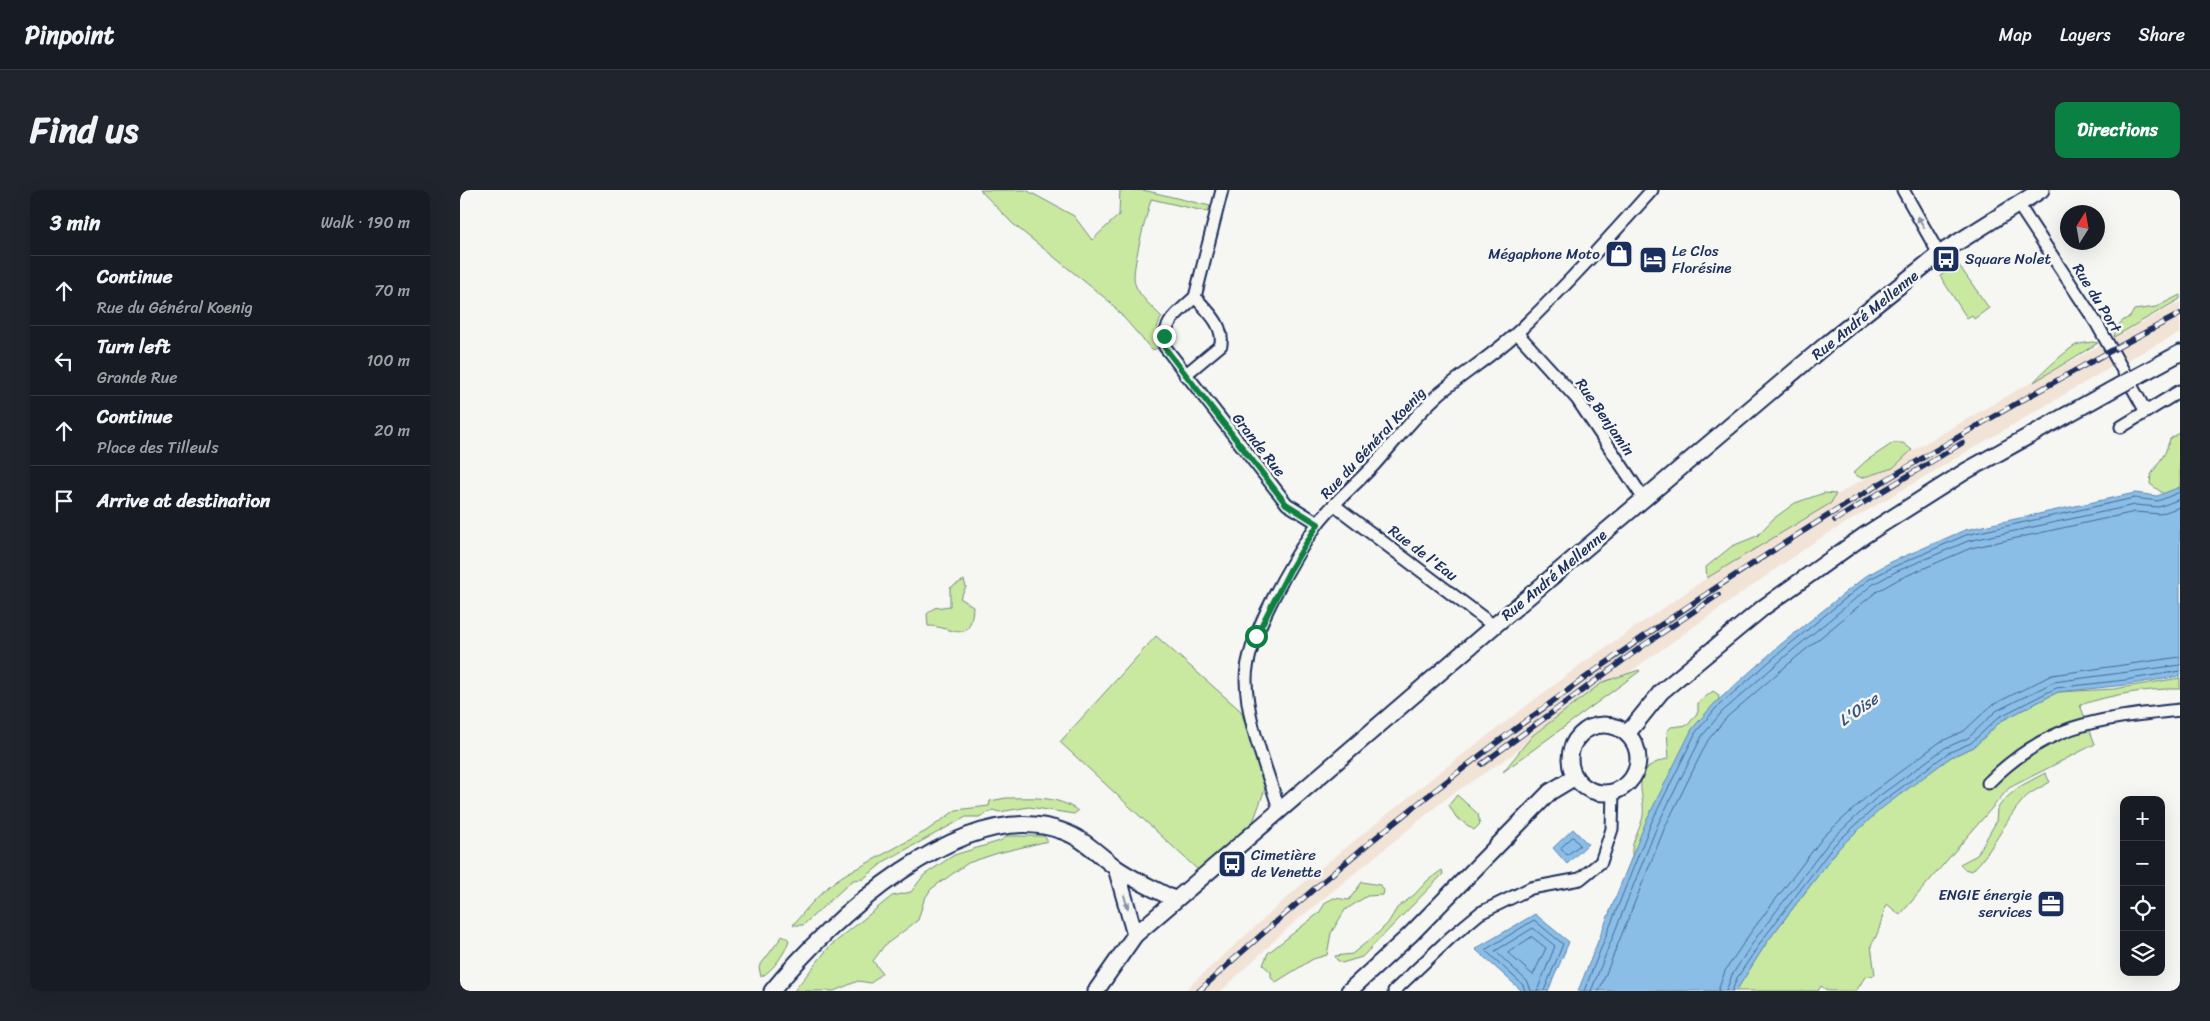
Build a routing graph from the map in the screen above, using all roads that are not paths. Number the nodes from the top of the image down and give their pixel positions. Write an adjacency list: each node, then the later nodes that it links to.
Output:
1 (1222, 190): 7 (street)
2 (1652, 190): 8 (street, Rue du Général Koenig)
3 (1903, 190): 6 (street, one-way to 3)
4 (2041, 190): 5 (street, Rue André Mellenne)
5 (2018, 204): 6 (street, Rue André Mellenne); 12 (street, Rue du Port)
6 (1940, 254): 14 (street, Rue André Mellenne)
7 (1194, 297): 10 (street, Grande Rue); 10 (street)
8 (1517, 333): 14 (street, Rue Benjamin); 15 (street, Rue du Général Koenig)
9 (2180, 353): 19 (street)
10 (1186, 375): 16 (street, Grande Rue)
11 (2180, 392): 12 (street)
12 (2145, 410): 13 (street)
13 (2121, 427)
14 (1644, 500): 17 (street, Rue André Mellenne)
15 (1334, 505): 16 (street, Rue du Général Koenig); 17 (street, Rue de l'Eau)
16 (1318, 524): 23 (street, Rue du Général Koenig)
17 (1494, 626): 23 (street, Rue André Mellenne)
18 (2180, 710): 21 (street)
19 (1627, 734): 20 (street); 22 (street)
20 (1575, 777): 22 (street); 29 (street)
21 (1988, 783)
22 (1613, 792): 30 (street)
23 (1280, 812): 25 (street, Rue André Mellenne)
24 (1116, 868): 25 (street); 26 (street, one-way to 26); 27 (street)
25 (1175, 900): 26 (street, Rue André Mellenne)
26 (1136, 935): 28 (street, Rue André Mellenne)
27 (772, 991)
28 (1096, 991)
29 (1349, 991)
30 (1394, 991)

